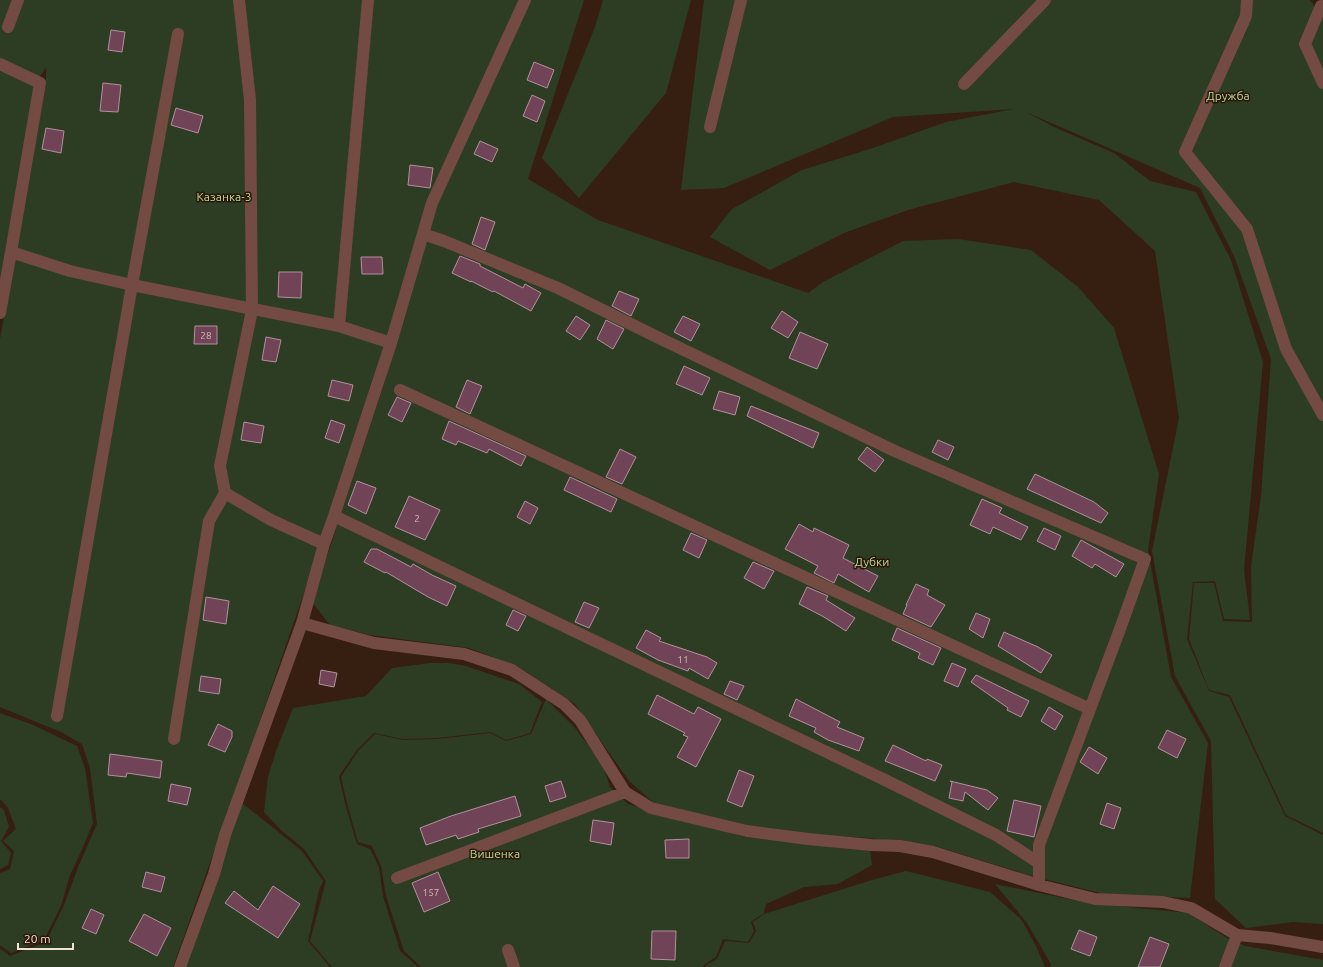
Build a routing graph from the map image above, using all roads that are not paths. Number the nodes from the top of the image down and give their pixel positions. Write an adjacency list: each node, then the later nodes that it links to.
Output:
1 (18, 0): 9 (lane)
2 (239, 0): 18 (lane)
3 (368, 0): 20 (lane)
4 (525, 0): 15 (lane)
5 (741, 0): 14 (lane)
6 (1045, 0): 13 (lane)
7 (1247, 0): 23 (lane)
8 (1320, 5): 12 (lane)
9 (8, 27)
10 (178, 34): 17 (lane)
11 (0, 64): 16 (lane)
12 (1323, 83)
13 (964, 84)
14 (710, 127)
15 (423, 234): 21 (lane); 28 (lane)
16 (11, 252): 17 (lane); 19 (lane)
17 (132, 285): 18 (lane); 29 (lane)
18 (252, 310): 20 (lane); 24 (lane)
19 (0, 313)
20 (339, 326): 21 (lane)
21 (391, 343): 25 (lane)
22 (400, 390): 28 (lane)
23 (1323, 415)
24 (225, 493): 26 (lane); 30 (lane)
25 (334, 516): 26 (lane); 32 (lane)
26 (324, 544): 27 (lane)
27 (302, 623): 31 (lane); 38 (lane)
28 (1090, 709): 32 (lane)
29 (57, 716)
30 (174, 739)
31 (625, 792): 33 (lane); 34 (lane)
32 (1039, 863): 34 (lane)
33 (397, 878)
34 (1039, 885): 35 (lane)
35 (1237, 935): 36 (lane); 40 (lane)
36 (1323, 947)
37 (508, 950): 39 (lane)
38 (180, 967)
39 (514, 967)
40 (1225, 967)

